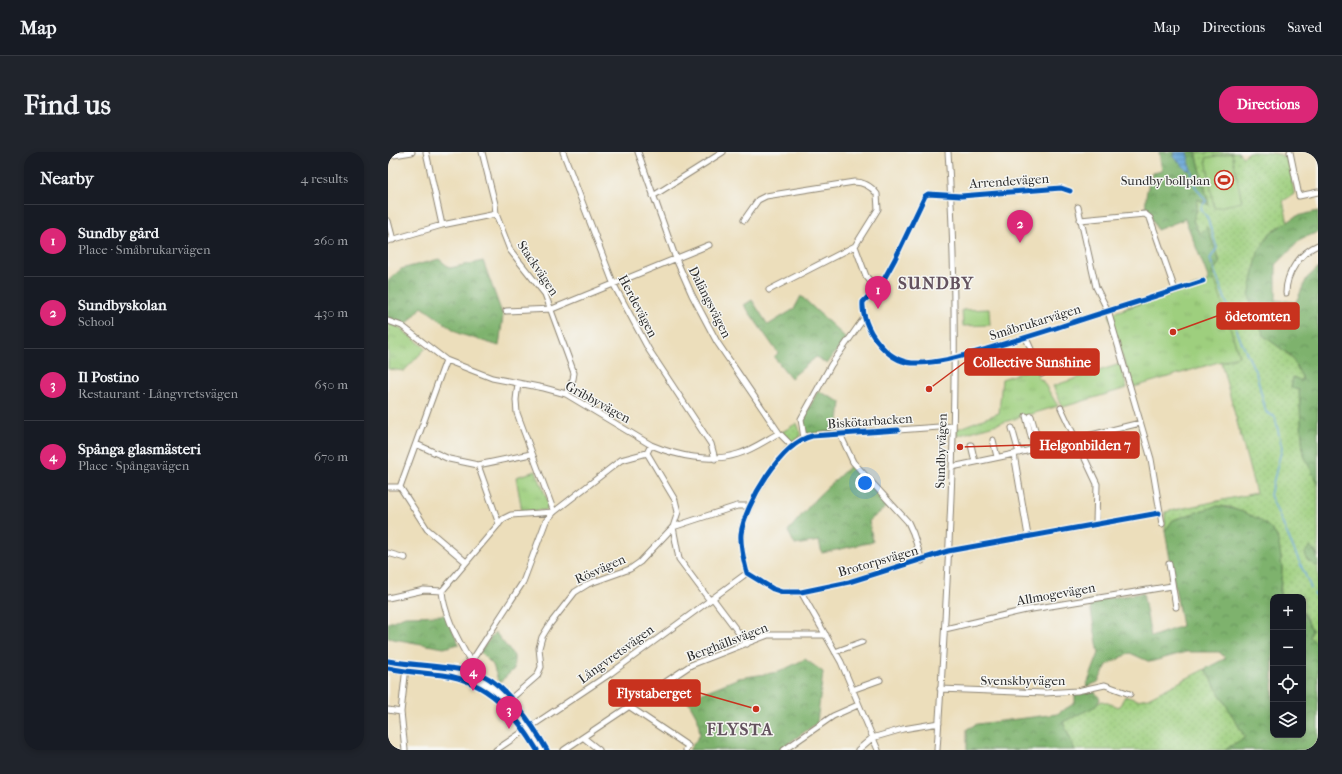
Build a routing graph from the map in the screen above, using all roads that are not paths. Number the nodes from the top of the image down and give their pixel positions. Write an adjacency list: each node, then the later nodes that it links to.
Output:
1 (412, 152): 9 (street)
2 (426, 152): 19 (street)
3 (482, 152): 15 (street, Stackvägen)
4 (563, 152): 26 (street, Herdevägen)
5 (638, 152): 13 (street, Dalängsvägen)
6 (723, 152): 13 (street)
7 (948, 152): 12 (street, Sundbyvägen)
8 (1290, 152): 11 (street)
9 (388, 156)
10 (1070, 191): 12 (street, Arrendevägen)
11 (1318, 192)
12 (950, 194): 27 (street); 37 (street, Sundbyvägen)
13 (653, 196): 24 (street, Dalängsvägen)
14 (1078, 207): 17 (street)
15 (496, 214): 19 (street); 31 (street, Stackvägen)
16 (744, 220): 23 (street)
17 (1080, 220): 29 (street); 32 (street)
18 (388, 221): 20 (street)
19 (442, 225): 20 (street)
20 (390, 241)
21 (709, 245): 24 (street)
22 (1318, 245): 30 (street)
23 (856, 246): 27 (street); 28 (street)
24 (676, 259): 26 (street); 49 (street, Dalängsvägen)
25 (1203, 281): 29 (street, Småbrukarvägen)
26 (614, 285): 31 (street); 63 (street, Herdevägen)
27 (876, 288): 34 (street)
28 (769, 290)
29 (1175, 290): 32 (street, Småbrukarvägen)
30 (1286, 293)
31 (552, 310): 33 (street); 41 (street, Stackvägen)
32 (1108, 310): 36 (street, Småbrukarvägen); 44 (street)
33 (506, 311)
34 (864, 318): 37 (street, Småbrukarvägen); 51 (street)
35 (388, 321): 38 (street, Gribbyvägen)
36 (1026, 338): 37 (street, Småbrukarvägen); 39 (street, Småbrukarvägen)
37 (954, 359): 45 (street, Sundbyvägen)
38 (446, 360): 40 (street, Gribbyvägen); 54 (street)
39 (1042, 374)
40 (518, 383): 41 (street, Gribbyvägen); 61 (street)
41 (566, 394): 55 (street, Gribbyvägen)
42 (1061, 408): 52 (street)
43 (1029, 416): 58 (street)
44 (1140, 423): 52 (street); 71 (street)
45 (953, 426): 47 (street, Biskötarbacken); 66 (street, Sundbyvägen)
46 (1012, 428): 60 (street)
47 (898, 430)
48 (874, 431): 50 (street, Biskötarbacken)
49 (779, 432): 57 (street, Dalängsvägen); 63 (street, Gribbyvägen)
50 (840, 434): 51 (street, Biskötarbacken); 80 (street)
51 (804, 438): 57 (street, Biskötarbacken)
52 (1075, 439): 58 (street); 72 (street)
53 (993, 440): 62 (street)
54 (416, 444): 65 (street); 67 (street)
55 (651, 445): 59 (street); 63 (street, Gribbyvägen)
56 (971, 445): 64 (street)
57 (792, 446): 69 (street)
58 (1037, 448): 60 (street)
59 (647, 453): 70 (street); 75 (street)
60 (1017, 453): 62 (street); 76 (street)
61 (531, 454): 65 (street); 70 (street)
62 (997, 457): 64 (street)
63 (715, 459)
64 (975, 462): 66 (street)
65 (478, 465): 73 (street)
66 (952, 467): 77 (street, Sundbyvägen)
67 (400, 486): 68 (street); 81 (street)
68 (388, 487)
69 (750, 506): 75 (street, Rösvägen); 83 (street)
70 (554, 512): 73 (street); 95 (street)
71 (1159, 513): 72 (street, Brotorpsvägen); 74 (street)
72 (1096, 523): 76 (street, Brotorpsvägen)
73 (498, 524): 81 (street)
74 (1162, 524)
75 (673, 527): 88 (street); 103 (street, Rösvägen)
76 (1028, 536): 77 (street, Brotorpsvägen)
77 (948, 551): 80 (street, Brotorpsvägen); 90 (street, Sundbyvägen)
78 (388, 553): 79 (street)
79 (405, 558)
80 (922, 561): 86 (street, Brotorpsvägen)
81 (466, 562): 85 (street)
82 (1169, 564): 84 (street)
83 (747, 573): 86 (street, Brotorpsvägen); 88 (street, Långvretsvägen)
84 (1172, 586): 89 (street); 90 (street, Allmogevägen)
85 (442, 591): 87 (street); 95 (street)
86 (801, 592): 91 (street)
87 (388, 598)
88 (711, 599): 93 (street); 109 (street, Långvretsvägen)
89 (1176, 607)
90 (944, 629): 100 (street, Sundbyvägen)
91 (826, 635): 93 (street, Berghällsvägen); 94 (street)
92 (862, 642): 94 (street)
93 (747, 644): 105 (street, Berghällsvägen)
94 (835, 652): 101 (street)
95 (471, 662): 98 (street)
96 (388, 664): 97 (street)
97 (406, 667): 98 (street); 107 (street)
98 (469, 677): 103 (street)
99 (880, 680): 101 (street)
100 (940, 689): 102 (street, Svenskbyvägen); 108 (street, Sundbyvägen)
101 (852, 690): 104 (street)
102 (1130, 694)
103 (507, 702): 109 (street)
104 (858, 705): 111 (street); 118 (street)
105 (630, 707): 110 (street, Berghällsvägen); 117 (street)
106 (388, 710): 107 (street)
107 (400, 712): 112 (street)
108 (939, 723): 111 (street); 121 (street, Sundbyvägen)
109 (529, 728): 113 (street, Långvretsvägen); 114 (street)
110 (584, 738): 115 (street, Berghällsvägen); 116 (street)
111 (872, 738): 119 (street); 120 (street)
112 (405, 750)
113 (496, 750)
114 (542, 750)
115 (564, 750)
116 (598, 750)
117 (686, 750)
118 (784, 750)
119 (858, 750)
120 (878, 750)
121 (937, 750)

